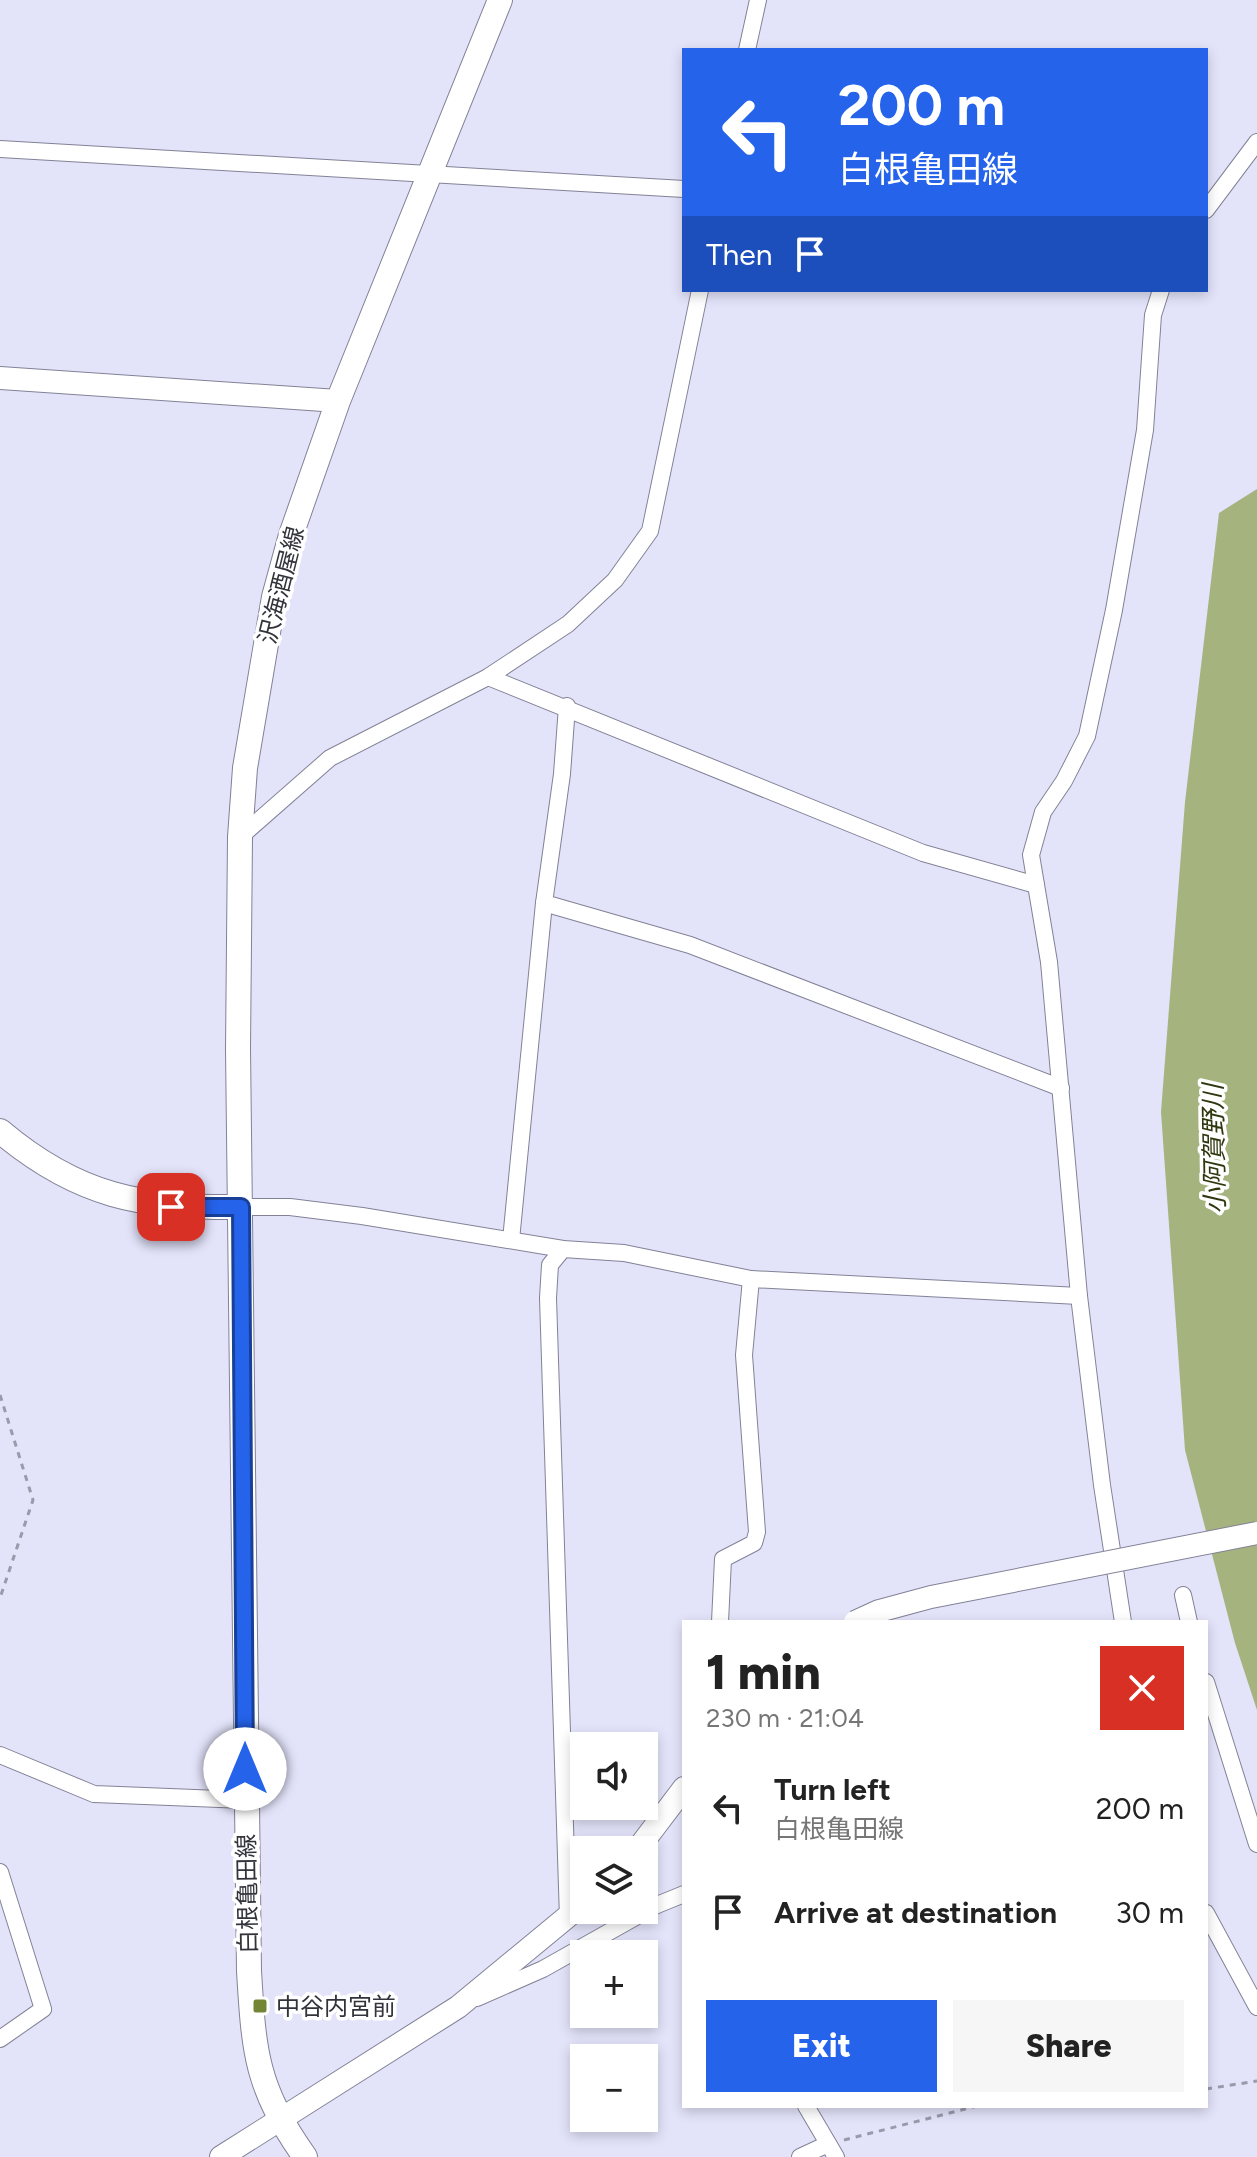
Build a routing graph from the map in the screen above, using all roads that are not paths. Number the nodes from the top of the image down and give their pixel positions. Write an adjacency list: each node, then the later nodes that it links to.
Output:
1 (500, 0): 6 (main road, 沢海酒屋線)
2 (758, 0): 3 (street)
3 (747, 48)
4 (1257, 142): 8 (street)
5 (0, 149): 6 (street)
6 (429, 176): 7 (street); 12 (main road, 沢海酒屋線)
7 (682, 189)
8 (1208, 207)
9 (700, 292): 13 (street)
10 (1160, 292): 16 (street)
11 (0, 378): 12 (street)
12 (338, 401): 15 (main road, 沢海酒屋線)
13 (488, 677): 14 (street); 15 (street)
14 (567, 706): 16 (street); 17 (street)
15 (240, 837): 20 (main road, 沢海酒屋線)
16 (1036, 885): 18 (street)
17 (544, 903): 18 (street); 21 (street)
18 (1061, 1088): 24 (street)
19 (0, 1131): 20 (main road)
20 (241, 1207): 21 (street); 34 (main road, 白根亀田線)
21 (511, 1240): 22 (street)
22 (563, 1249): 23 (street); 35 (street)
23 (751, 1279): 24 (street); 27 (street)
24 (1079, 1296): 29 (street)
25 (1257, 1533): 28 (street, bridge)
26 (1183, 1595): 30 (street)
27 (720, 1620)
28 (859, 1620)
29 (1123, 1620)
30 (1189, 1620)
31 (1208, 1688): 37 (street)
32 (0, 1755): 34 (street)
33 (682, 1791): 36 (street)
34 (245, 1800): 46 (main road, 白根亀田線)
35 (573, 1836)
36 (648, 1836)
37 (1257, 1844)
38 (0, 1872): 44 (street)
39 (682, 1895): 42 (street)
40 (570, 1916): 42 (street)
41 (1208, 1917): 43 (street)
42 (458, 2007): 46 (street)
43 (1257, 2007)
44 (0, 2039)
45 (807, 2108): 47 (street)
46 (281, 2122): 48 (street); 49 (main road, 白根亀田線)
47 (832, 2151): 50 (street)
48 (221, 2157)
49 (305, 2157)
50 (800, 2157)

